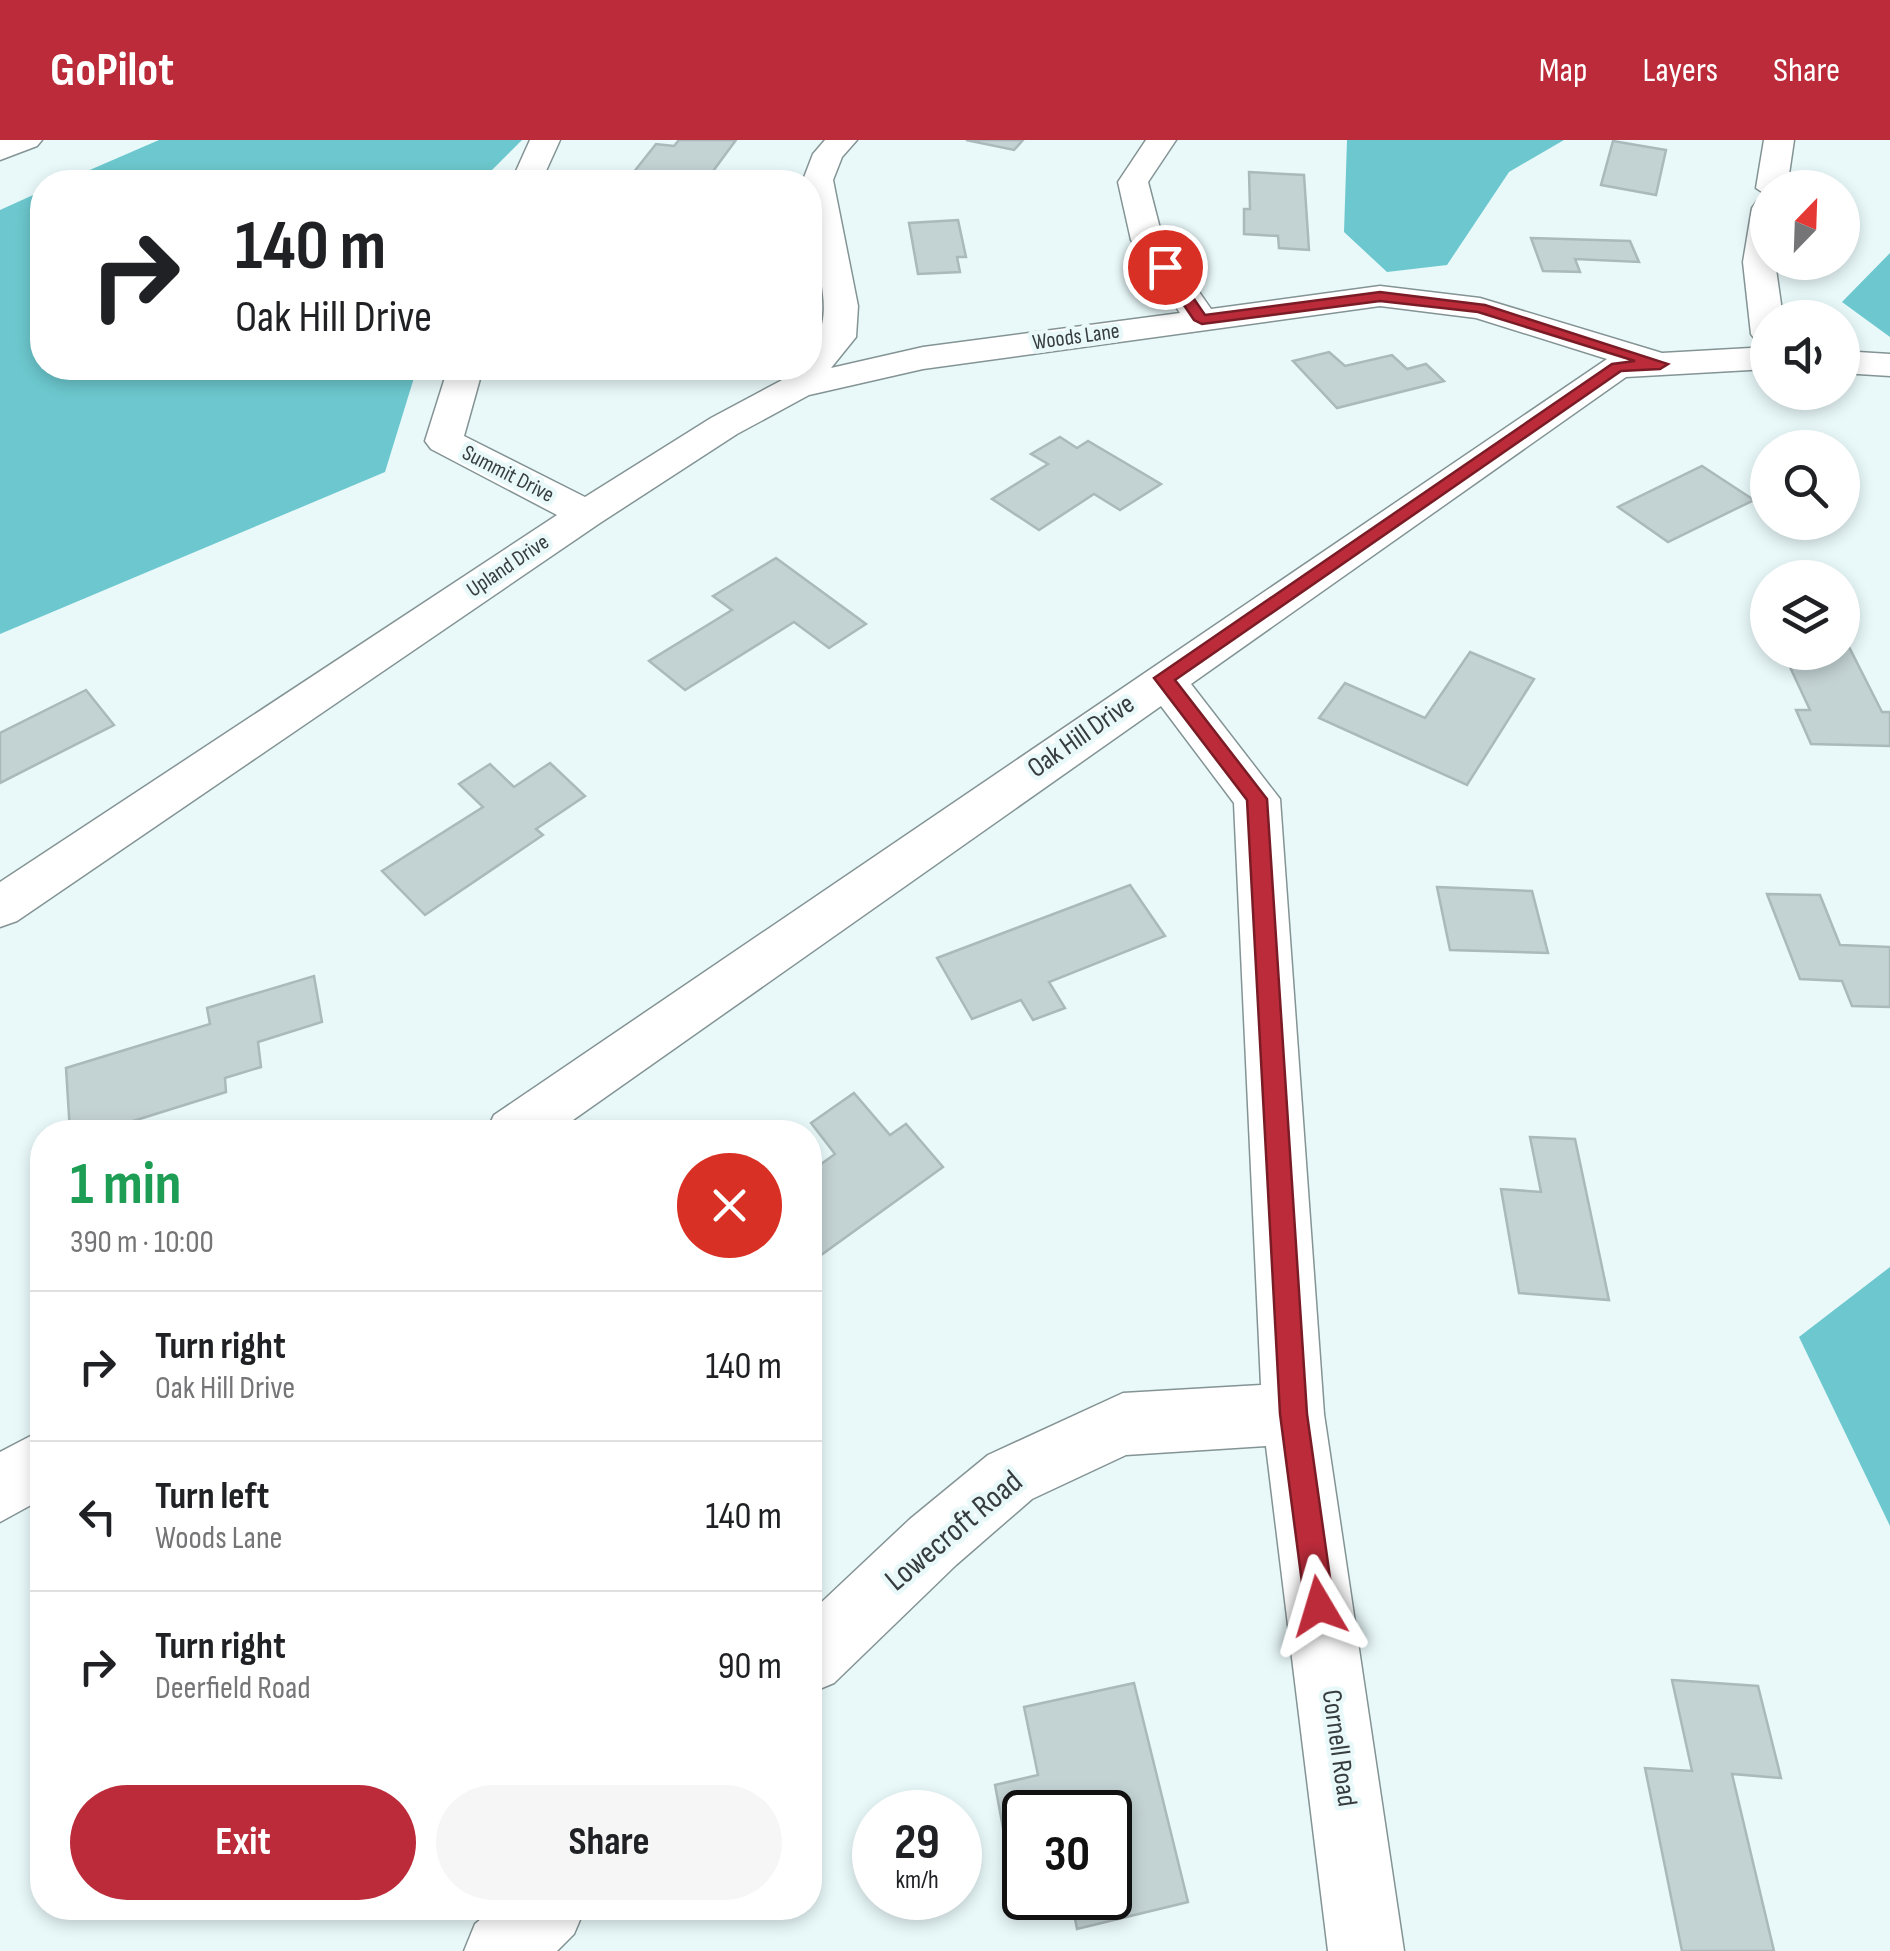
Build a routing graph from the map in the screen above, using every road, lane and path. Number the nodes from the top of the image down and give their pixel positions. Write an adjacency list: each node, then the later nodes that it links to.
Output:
1 (27, 140): 6 (street)
2 (545, 140): 7 (street)
3 (842, 140): 8 (street, Upland Drive)
4 (1161, 140): 11 (street)
5 (1779, 140): 9 (street)
6 (0, 151)
7 (531, 170)
8 (822, 170)
9 (1774, 170)
10 (822, 202): 12 (street, Upland Drive)
11 (1202, 320): 15 (street, Woods Lane); 19 (street, Woods Lane)
12 (822, 357)
13 (1750, 359): 15 (street, Woods Lane)
14 (1860, 363): 16 (street)
15 (1660, 364): 21 (street, Oak Hill Drive)
16 (1890, 364)
17 (462, 380): 20 (street, Summit Drive)
18 (804, 380): 19 (street, Upland Drive)
19 (798, 387): 20 (street, Upland Drive)
20 (586, 514): 22 (street, Upland Drive)
21 (1164, 678): 23 (street, Oak Hill Drive); 24 (street, Cornell Road)
22 (0, 907)
23 (530, 1120)
24 (1294, 1414): 27 (street, Lowecroft Road); 30 (street, Cornell Road)
25 (30, 1469): 26 (street)
26 (0, 1490)
27 (822, 1648)
28 (535, 1920): 29 (street)
29 (502, 1951)
30 (1366, 1951)

